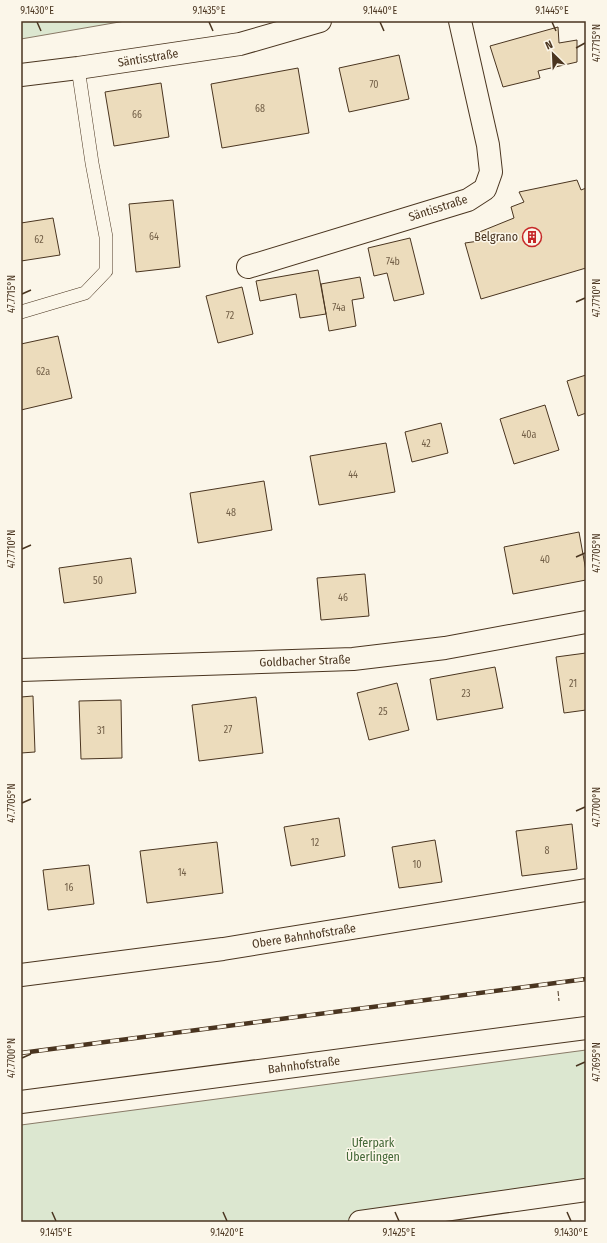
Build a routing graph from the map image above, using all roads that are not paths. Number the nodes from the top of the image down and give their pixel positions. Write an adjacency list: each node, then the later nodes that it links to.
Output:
1 (320, 21): 3 (street, Säntisstraße)
2 (460, 21): 5 (street, Säntisstraße)
3 (78, 68): 4 (street, Säntisstraße); 6 (lane)
4 (21, 76)
5 (248, 267)
6 (21, 312)
7 (586, 622): 8 (street, Goldbacher Straße)
8 (21, 670)
9 (586, 890): 10 (street, Obere Bahnhofstraße)
10 (21, 975)
11 (586, 1028): 12 (street, Bahnhofstraße)
12 (21, 1102)
13 (586, 1190): 14 (street)
14 (360, 1222)

